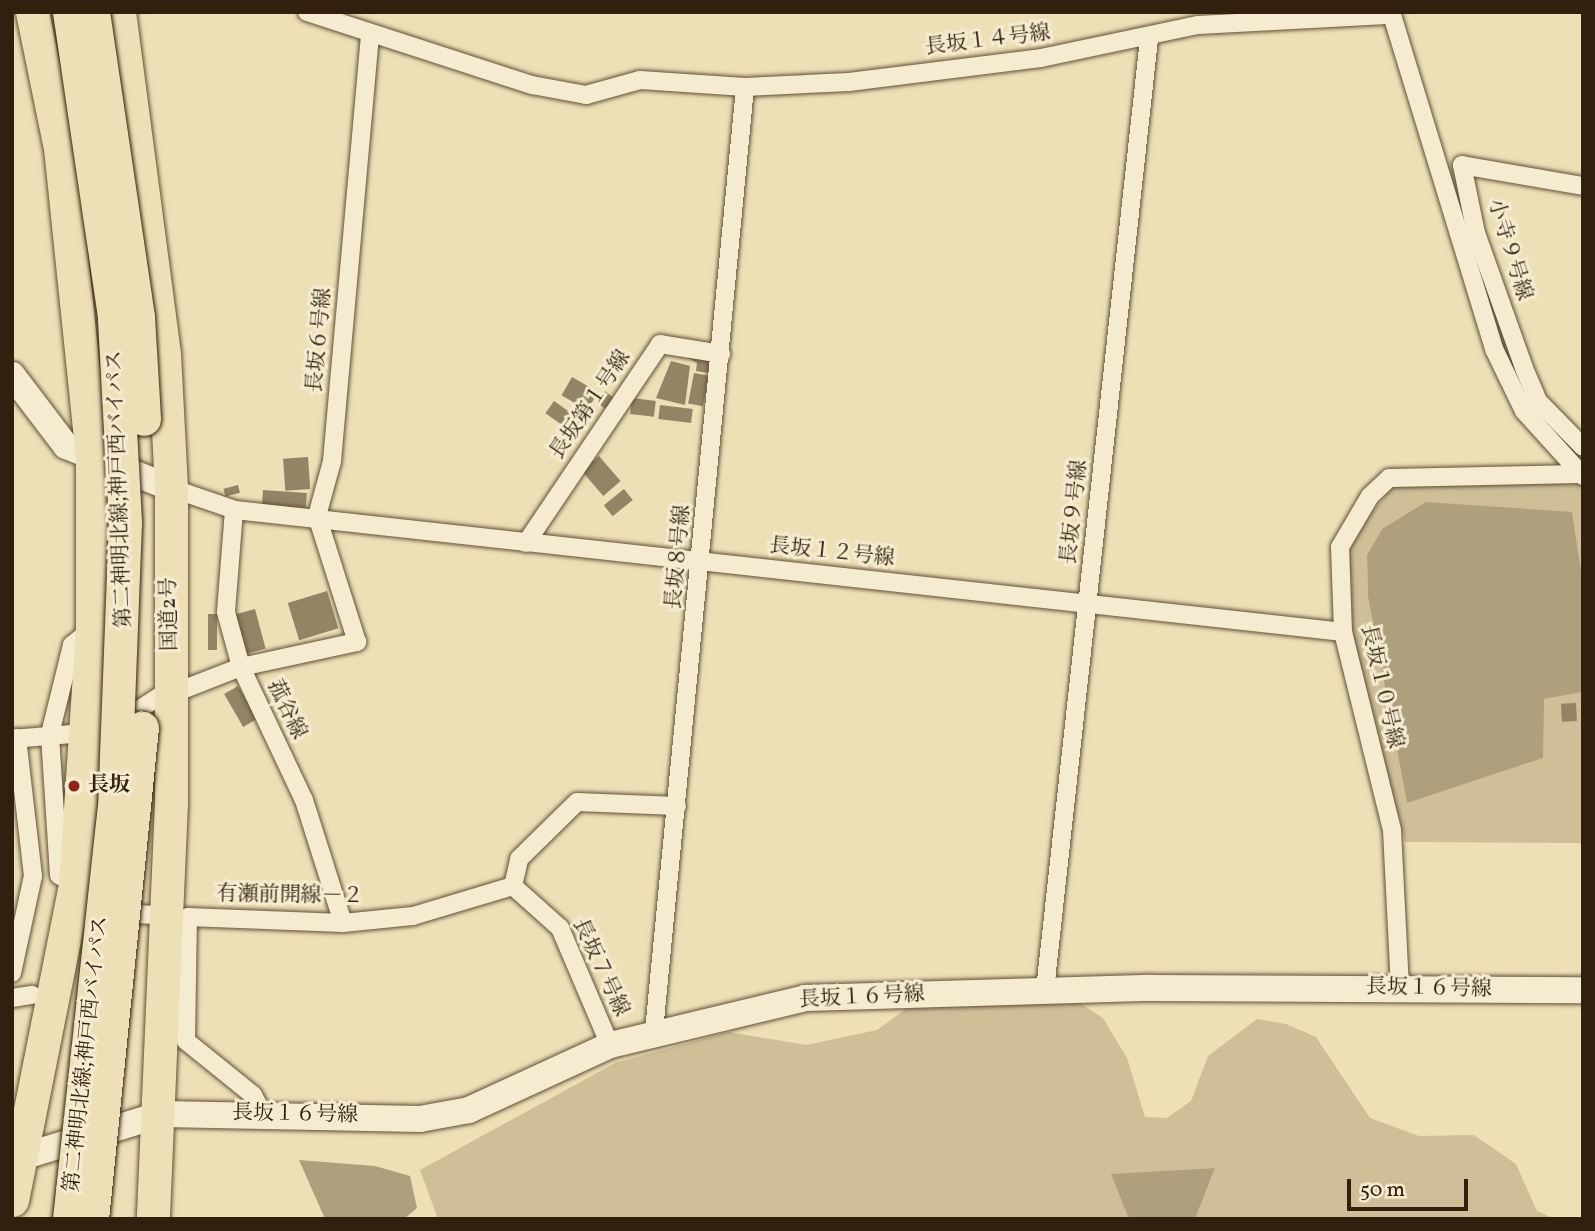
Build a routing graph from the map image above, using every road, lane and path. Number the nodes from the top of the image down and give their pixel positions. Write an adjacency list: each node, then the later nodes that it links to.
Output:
1 (32, 12): 14 (highway)
2 (69, 12): 51 (highway, 第二神明北線;神戸西バイパス, bridge)
3 (93, 12): 52 (highway, 第二神明北線;神戸西バイパス, bridge)
4 (119, 12): 16 (highway, 国道2号)
5 (307, 12): 6 (street, 長坂１４号線)
6 (370, 35): 8 (street, 長坂１４号線); 18 (street, 長坂６号線)
7 (1149, 39): 8 (street, 長坂１４号線); 9 (street, 長坂１４号線); 21 (street, 長坂９号線)
8 (745, 87): 11 (street, 長坂８号線)
9 (1449, 167): 10 (street, 小寺９号線); 13 (street, 小寺９号線); 15 (street, 長坂１４号線)
10 (1583, 186)
11 (721, 354): 19 (street, 長坂第１号線); 20 (street, 長坂８号線)
12 (12, 375): 14 (street)
13 (1583, 447)
14 (92, 457): 16 (street); 22 (highway)
15 (1582, 475): 23 (street, 長坂１０号線)
16 (171, 488): 17 (street, 長坂１２号線); 47 (highway, 国道2号)
17 (234, 510): 18 (street, 長坂１２号線); 24 (street, 菰谷線)
18 (317, 516): 19 (street, 長坂１２号線); 24 (street)
19 (526, 543): 20 (street, 長坂１２号線)
20 (702, 562): 21 (street, 長坂１２号線); 32 (street, 長坂８号線)
21 (1088, 605): 23 (street, 長坂１２号線); 41 (street, 長坂９号線)
22 (92, 629): 29 (street); 33 (highway)
23 (1343, 632): 39 (street, 長坂１０号線)
24 (240, 667): 25 (street); 37 (street, 菰谷線)
25 (187, 688)
26 (160, 696): 27 (street)
27 (127, 717): 28 (street); 35 (street)
28 (103, 732)
29 (50, 734): 30 (street); 31 (street); 33 (street)
30 (72, 734)
31 (15, 738): 38 (street)
32 (677, 806): 34 (street); 45 (street, 長坂８号線)
33 (75, 884): 49 (highway)
34 (513, 886): 37 (street, 有瀬前開線－２); 46 (street, 長坂７号線)
35 (114, 913): 36 (street); 40 (street)
36 (151, 915)
37 (343, 923): 48 (street, 有瀬前開線－２)
38 (12, 973)
39 (1400, 988): 41 (street, 長坂１６号線); 42 (street, 長坂１６号線)
40 (74, 990)
41 (1045, 990): 45 (street, 長坂１６号線)
42 (1583, 990)
43 (32, 995): 44 (street)
44 (12, 998)
45 (654, 1031): 46 (street, 長坂１６号線)
46 (610, 1045): 48 (street, 長坂１６号線)
47 (162, 1114): 48 (street, 長坂１６号線); 49 (street, 長坂１６号線); 53 (highway, 国道2号)
48 (263, 1114)
49 (16, 1158): 50 (highway)
50 (12, 1200)
51 (69, 1219)
52 (92, 1219)
53 (153, 1219)

